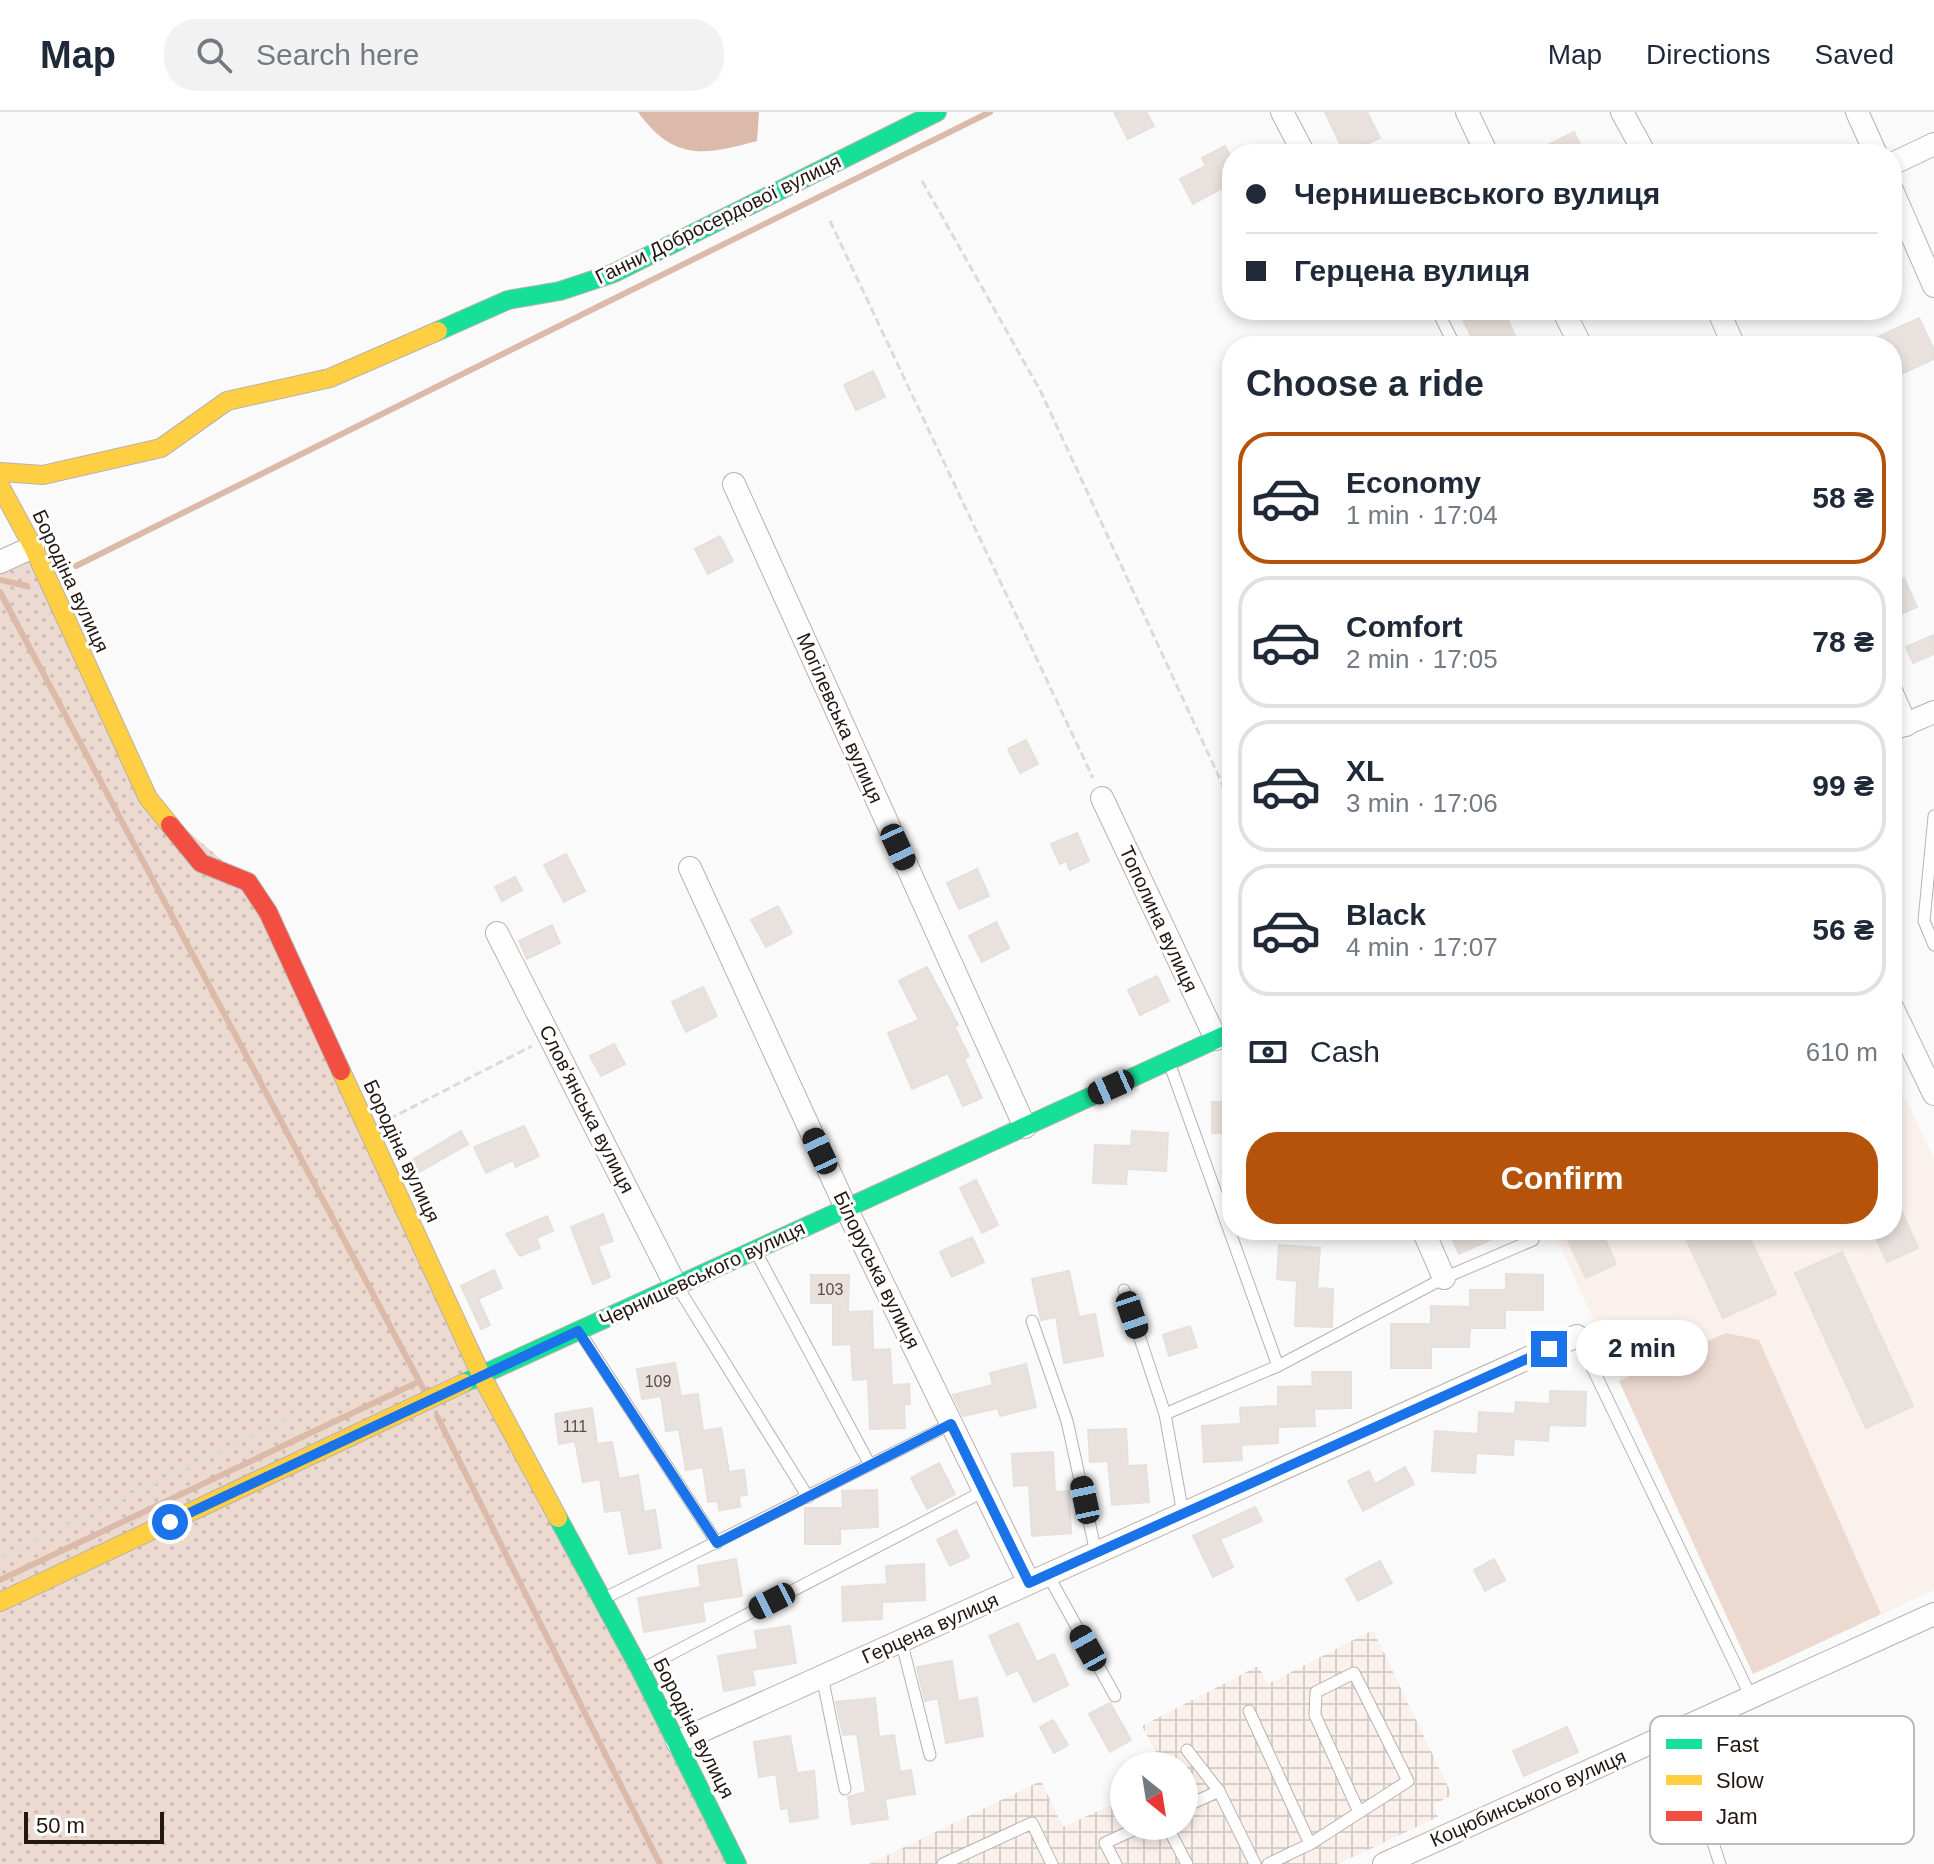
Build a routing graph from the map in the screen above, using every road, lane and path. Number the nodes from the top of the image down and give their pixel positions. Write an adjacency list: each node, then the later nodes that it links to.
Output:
1 (937, 112): 16 (street, Ганни Добросердової вулиця)
2 (1282, 112): 6 (street)
3 (1467, 112): 7 (street)
4 (1622, 112): 8 (street)
5 (1857, 112): 9 (street)
6 (1299, 144)
7 (1482, 144)
8 (1640, 144)
9 (1871, 144)
10 (1934, 144): 11 (street)
11 (1902, 159)
12 (922, 181): 23 (path)
13 (1902, 213): 15 (street)
14 (830, 221): 24 (path)
15 (1934, 286)
16 (0, 472)
17 (734, 484): 35 (street, Могілевська вулиця)
18 (0, 486): 19 (street, Бородіна вулиця)
19 (33, 547): 20 (street); 36 (street, Бородіна вулиця)
20 (0, 562)
21 (1934, 712): 22 (street)
22 (1902, 726)
23 (1222, 783)
24 (1102, 798): 30 (street, Тополина вулиця)
25 (1934, 816): 28 (lane)
26 (690, 868): 37 (street, Білоруська вулиця)
27 (497, 933): 31 (street, Слов’янська вулиця)
28 (1934, 945)
29 (1902, 1028): 34 (street)
30 (1222, 1032)
31 (550, 1037): 36 (path); 44 (street, Слов’янська вулиця)
32 (1222, 1037): 33 (street, Чернишевського вулиця)
33 (1169, 1061): 35 (street, Чернишевського вулиця); 38 (lane)
34 (1934, 1094)
35 (1025, 1127): 37 (street, Чернишевського вулиця)
36 (368, 1130): 50 (street, Бородіна вулиця)
37 (846, 1208): 42 (street, Чернишевського вулиця); 53 (street, Білоруська вулиця)
38 (1222, 1209)
39 (1233, 1240): 49 (lane)
40 (1427, 1240): 43 (street)
41 (1533, 1240): 43 (lane)
42 (755, 1250): 44 (street, Чернишевського вулиця); 54 (lane)
43 (1444, 1278): 49 (lane)
44 (676, 1286): 47 (street, Чернишевського вулиця); 56 (lane)
45 (1124, 1290): 52 (lane)
46 (1032, 1321): 59 (lane)
47 (578, 1331): 50 (street, Чернишевського вулиця); 58 (lane)
48 (1577, 1336): 57 (street, Герцена вулиця); 69 (lane)
49 (1278, 1366): 52 (lane)
50 (481, 1375): 62 (street, Бородіна вулиця); 63 (street, Чернишевського вулиця)
51 (302, 1412): 60 (path)
52 (1165, 1414): 57 (lane)
53 (951, 1424): 54 (lane); 55 (street, Білоруська вулиця)
54 (870, 1465): 56 (lane)
55 (984, 1491): 61 (street, Білоруська вулиця); 66 (lane)
56 (808, 1497): 58 (lane)
57 (1183, 1514): 59 (street, Герцена вулиця)
58 (717, 1543): 62 (lane)
59 (1096, 1553): 61 (street, Герцена вулиця)
60 (0, 1558)
61 (1038, 1579): 65 (street, Герцена вулиця); 68 (lane)
62 (602, 1600): 66 (street, Бородіна вулиця)
63 (0, 1602)
64 (1934, 1614): 69 (street, Коцюбинського вулиця)
65 (901, 1640): 67 (street, Герцена вулиця); 75 (lane)
66 (640, 1669): 72 (street, Бородіна вулиця)
67 (822, 1676): 72 (street, Герцена вулиця); 76 (lane)
68 (1115, 1696)
69 (1751, 1697): 71 (street, Коцюбинського вулиця)
70 (1249, 1711): 82 (lane)
71 (1709, 1716)
72 (677, 1742): 85 (street, Бородіна вулиця)
73 (1650, 1743): 93 (street, Коцюбинського вулиця)
74 (1187, 1750): 77 (lane)
75 (930, 1755)
76 (845, 1789)
77 (1219, 1791): 78 (lane); 91 (lane)
78 (1198, 1801)
79 (1358, 1810): 79 (lane); 82 (lane)
80 (1112, 1840): 89 (lane)
81 (1174, 1840): 90 (lane)
82 (1310, 1844): 92 (lane)
83 (1713, 1844): 94 (lane)
84 (971, 1851): 86 (lane); 87 (lane); 88 (lane)
85 (737, 1864)
86 (943, 1864)
87 (977, 1864)
88 (1052, 1864)
89 (1116, 1864)
90 (1187, 1864)
91 (1255, 1864)
92 (1268, 1864)
93 (1384, 1864)
94 (1720, 1864)

